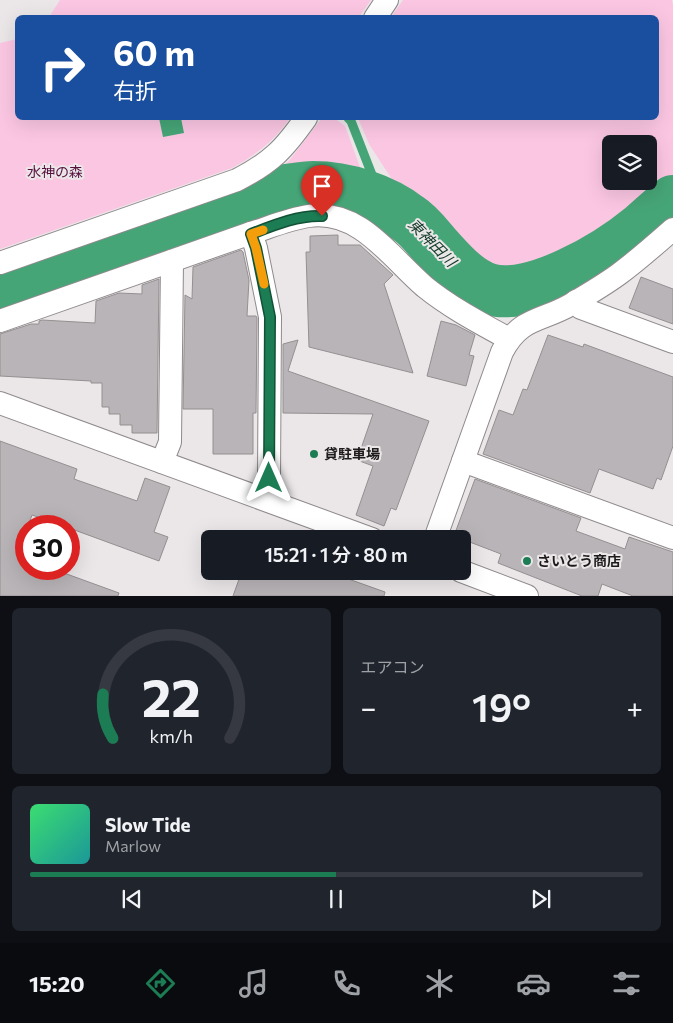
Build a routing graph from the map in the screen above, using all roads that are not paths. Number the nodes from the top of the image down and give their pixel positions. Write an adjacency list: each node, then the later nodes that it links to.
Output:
1 (387, 0): 2 (street)
2 (377, 15)
3 (304, 120): 7 (street)
4 (673, 229): 8 (street)
5 (251, 234): 6 (street); 10 (street); 15 (street)
6 (172, 262): 9 (street); 14 (street)
7 (0, 263)
8 (576, 301): 10 (street); 11 (street)
9 (0, 321)
10 (509, 339): 13 (street)
11 (673, 342)
12 (0, 403): 14 (street)
13 (463, 461): 17 (street); 18 (street)
14 (162, 462): 15 (street)
15 (262, 498): 16 (street)
16 (348, 530)
17 (438, 530)
18 (673, 538)
19 (471, 575): 20 (street)
20 (527, 596)

